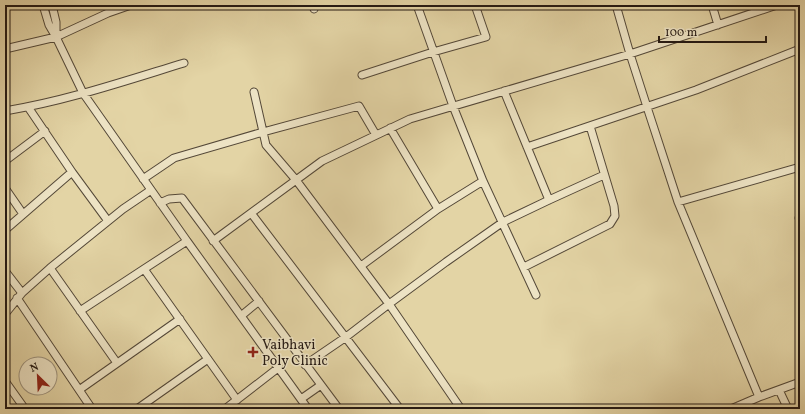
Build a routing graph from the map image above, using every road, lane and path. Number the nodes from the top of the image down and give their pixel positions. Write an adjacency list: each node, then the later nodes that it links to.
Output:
1 (43, 5): 15 (street)
2 (52, 5): 15 (street)
3 (106, 5): 13 (street)
4 (131, 5): 13 (street)
5 (417, 5): 18 (street)
6 (475, 5): 18 (street)
7 (616, 5): 19 (street)
8 (712, 5): 14 (street)
9 (777, 5): 11 (street)
10 (799, 5): 12 (street)
11 (764, 7): 14 (street)
12 (800, 8)
13 (108, 13): 15 (street)
14 (718, 25): 19 (street)
15 (56, 37): 16 (street); 24 (street)
16 (5, 49)
17 (800, 49): 27 (street)
18 (433, 52): 21 (street); 25 (street)
19 (630, 54): 22 (street); 27 (street)
20 (184, 63): 24 (street)
21 (362, 75)
22 (504, 91): 25 (street); 34 (street)
23 (254, 92): 32 (street)
24 (83, 93): 26 (street); 39 (street)
25 (453, 106): 30 (street); 41 (street)
26 (28, 107): 28 (street); 31 (street)
27 (646, 108): 29 (street); 45 (street)
28 (5, 111)
29 (590, 126): 34 (street); 38 (street)
30 (390, 128): 33 (street); 47 (street)
31 (45, 131): 35 (street); 37 (street)
32 (263, 132): 33 (street); 39 (street); 40 (street)
33 (376, 135): 40 (street)
34 (527, 147): 44 (street)
35 (5, 161)
36 (800, 167): 45 (street)
37 (72, 172): 49 (street); 50 (street)
38 (604, 175): 44 (street); 56 (street)
39 (143, 179): 43 (street)
40 (296, 180): 48 (street); 55 (street)
41 (483, 181): 47 (street); 51 (street)
42 (5, 188): 49 (street)
43 (151, 190): 46 (street); 50 (street)
44 (549, 200): 51 (street)
45 (678, 202): 78 (street)
46 (160, 203): 53 (street); 54 (street)
47 (438, 209): 55 (street)
48 (251, 213): 54 (street); 68 (street)
49 (23, 214): 52 (street)
50 (108, 220): 57 (street)
51 (503, 222): 56 (street); 63 (street)
52 (5, 230)
53 (187, 241): 58 (street); 66 (street)
54 (213, 241): 62 (street)
55 (361, 266): 63 (street)
56 (524, 267): 60 (street)
57 (50, 268): 61 (street); 64 (street)
58 (144, 269): 64 (street); 67 (street)
59 (5, 271): 61 (street)
60 (536, 295)
61 (20, 296): 65 (street); 76 (street)
62 (259, 302): 66 (street); 71 (street)
63 (389, 304): 68 (street); 88 (street)
64 (80, 311): 70 (street)
65 (5, 314)
66 (241, 316): 72 (street)
67 (180, 319): 69 (street); 70 (street)
68 (346, 337): 71 (street); 87 (street)
69 (208, 359): 80 (street); 83 (street)
70 (117, 364): 76 (street)
71 (305, 365): 75 (street)
72 (278, 368): 79 (street); 80 (street)
73 (5, 381): 81 (street)
74 (800, 382): 77 (street)
75 (321, 385): 79 (street); 86 (street)
76 (79, 390): 82 (street)
77 (779, 390): 78 (street); 90 (street)
78 (759, 397): 89 (street)
79 (301, 399): 85 (street)
80 (237, 400): 84 (street)
81 (25, 409)
82 (92, 409)
83 (137, 409)
84 (225, 409)
85 (308, 409)
86 (339, 409)
87 (400, 409)
88 (461, 409)
89 (734, 409)
90 (788, 409)

